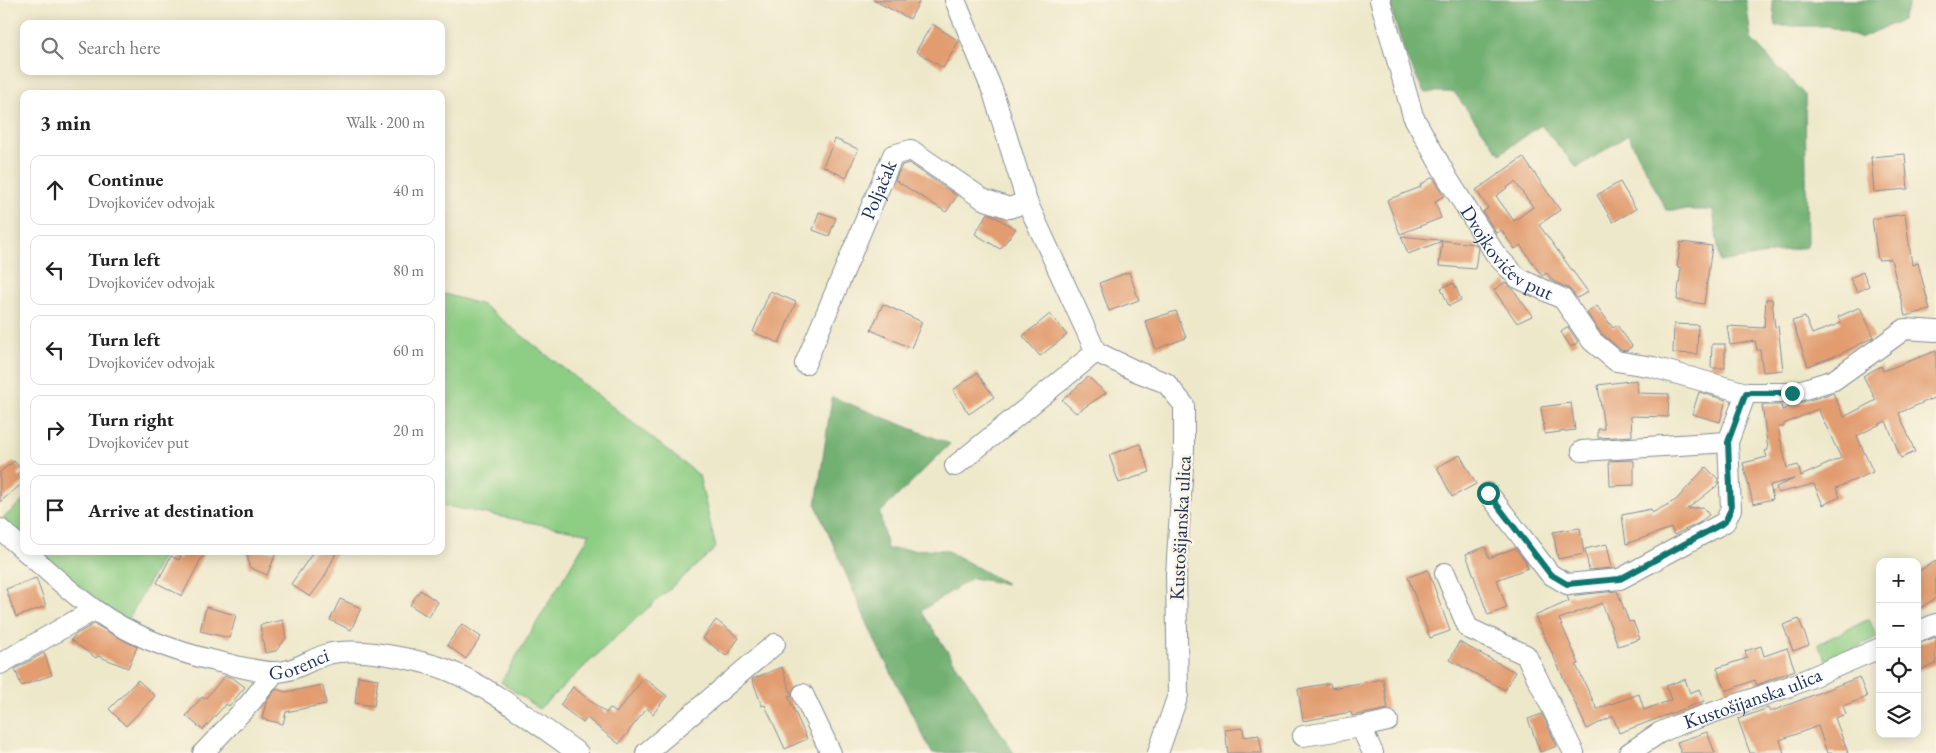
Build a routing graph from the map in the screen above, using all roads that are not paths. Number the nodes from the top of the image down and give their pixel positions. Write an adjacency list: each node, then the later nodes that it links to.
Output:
1 (955, 0): 3 (street)
2 (1380, 0): 7 (street, Dvojkovićev put)
3 (1027, 202): 5 (street); 6 (street, Poljačak)
4 (1936, 331): 7 (street, Dvojkovićev put)
5 (1096, 352): 10 (street); 31 (street, Kustošijanska ulica)
6 (805, 364)
7 (1746, 393): 8 (street)
8 (1728, 442): 9 (street); 11 (street)
9 (1582, 451)
10 (955, 466)
11 (1488, 493)
12 (0, 529): 13 (street, Gorenci)
13 (20, 547)
14 (29, 555): 16 (street, Gorenci)
15 (1445, 573): 33 (street)
16 (94, 610): 21 (street); 22 (street, Gorenci)
17 (1936, 624): 18 (street)
18 (1921, 630)
19 (775, 644): 29 (street)
20 (1876, 650): 34 (street, Kustošijanska ulica)
21 (0, 664)
22 (275, 672): 27 (street); 28 (street, Gorenci)
23 (802, 694): 30 (street)
24 (1388, 721): 25 (street)
25 (1361, 727): 26 (street); 32 (street)
26 (1302, 736)
27 (203, 753)
28 (578, 753)
29 (646, 753)
30 (831, 753)
31 (1158, 753)
32 (1374, 753)
33 (1574, 753)
34 (1629, 753)

